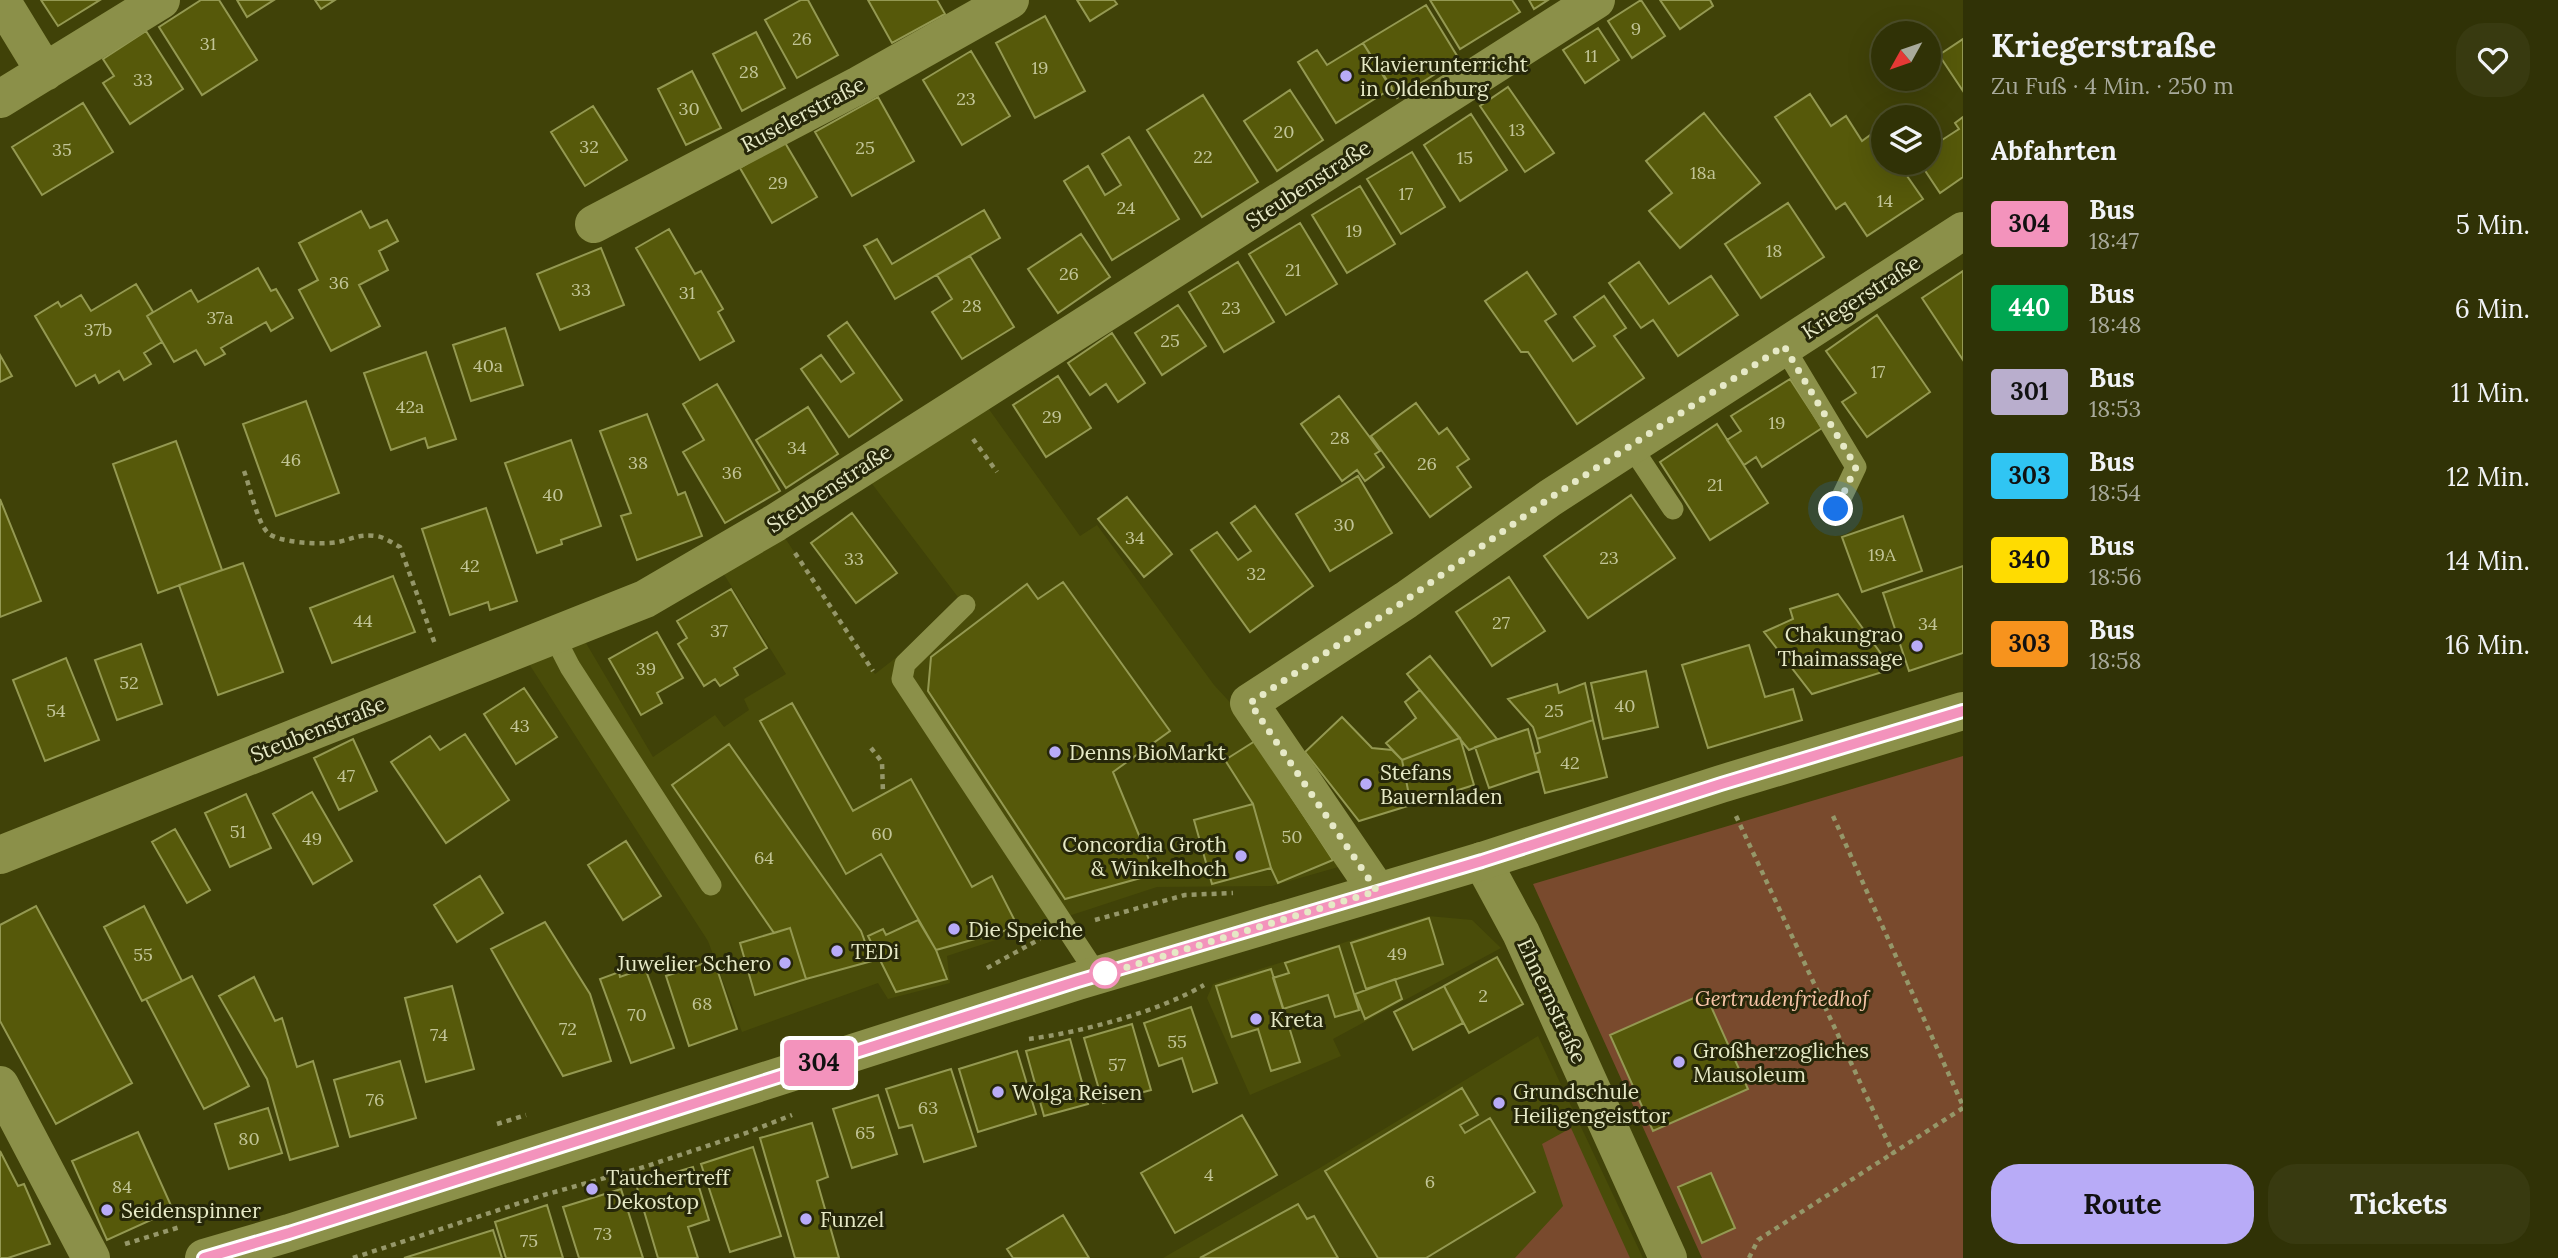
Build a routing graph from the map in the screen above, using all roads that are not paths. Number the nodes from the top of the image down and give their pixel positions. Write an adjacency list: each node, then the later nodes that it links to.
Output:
1 (1, 0): 5 (street)
2 (161, 0): 5 (street)
3 (1010, 0): 7 (street, Ruselerstraße)
4 (1596, 0): 14 (street, Steubenstraße)
5 (45, 72): 6 (street)
6 (0, 99)
7 (594, 224)
8 (1963, 232): 9 (street, Kriegerstraße)
9 (1784, 346): 10 (street, Kriegerstraße); 12 (lane)
10 (1630, 446): 11 (lane); 19 (street, Kriegerstraße)
11 (1673, 509)
12 (1836, 509)
13 (965, 605): 20 (lane)
14 (554, 636): 16 (street, Steubenstraße); 18 (lane)
15 (1963, 711): 17 (street)
16 (0, 855)
17 (1482, 861): 19 (street); 24 (street, Ehnernstraße)
18 (712, 885)
19 (1377, 891): 20 (street)
20 (1098, 976): 23 (street)
21 (0, 1085): 22 (street)
22 (91, 1258)
23 (204, 1258)
24 (1668, 1258)

